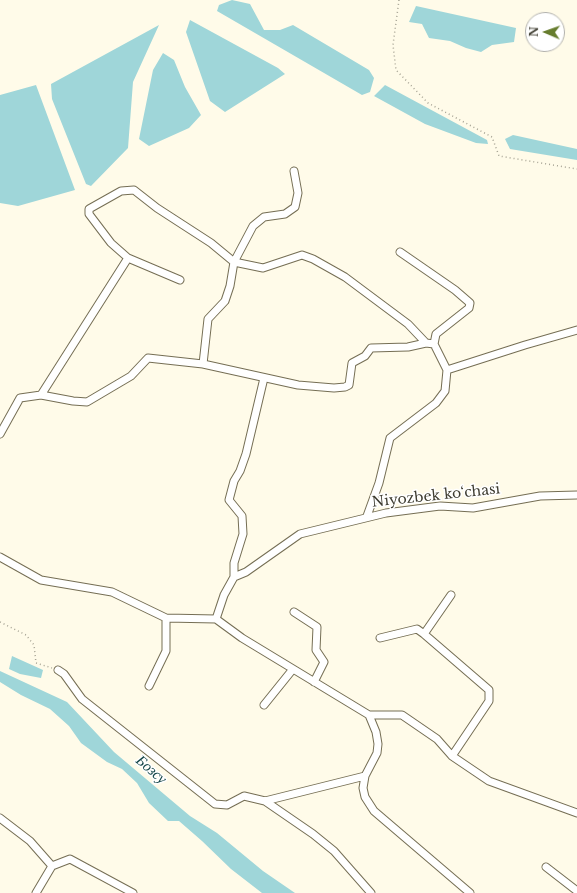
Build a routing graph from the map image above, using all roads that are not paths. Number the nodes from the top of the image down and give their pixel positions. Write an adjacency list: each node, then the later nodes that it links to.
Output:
1 (294, 171): 4 (street)
2 (400, 252): 8 (street)
3 (128, 258): 4 (street); 5 (street); 12 (street)
4 (234, 262): 7 (street); 9 (street)
5 (180, 280)
6 (577, 330): 10 (street)
7 (426, 343): 8 (street); 11 (street)
8 (434, 344): 10 (street)
9 (203, 364): 11 (street); 12 (street)
10 (447, 370): 15 (street)
11 (264, 378): 17 (street)
12 (42, 395): 13 (street)
13 (0, 434)
14 (577, 495): 15 (street, Niyozbek ko‘chasi)
15 (367, 516): 17 (street, Niyozbek ko‘chasi)
16 (0, 557): 20 (street)
17 (234, 577): 21 (street)
18 (451, 595): 22 (street)
19 (294, 612): 26 (street)
20 (166, 618): 21 (street); 27 (street)
21 (216, 619): 24 (street)
22 (424, 634): 23 (street); 30 (street)
23 (380, 638)
24 (293, 669): 26 (street); 28 (street)
25 (58, 670): 32 (street)
26 (314, 682): 29 (street)
27 (149, 686)
28 (264, 705)
29 (369, 715): 30 (street); 31 (street)
30 (452, 756): 33 (street)
31 (366, 776): 32 (street); 41 (street)
32 (265, 801): 40 (street)
33 (577, 813)
34 (0, 818): 35 (street)
35 (52, 866): 38 (street); 39 (street)
36 (546, 867): 37 (street)
37 (577, 891)
38 (36, 893)
39 (132, 893)
40 (371, 893)
41 (470, 893)

